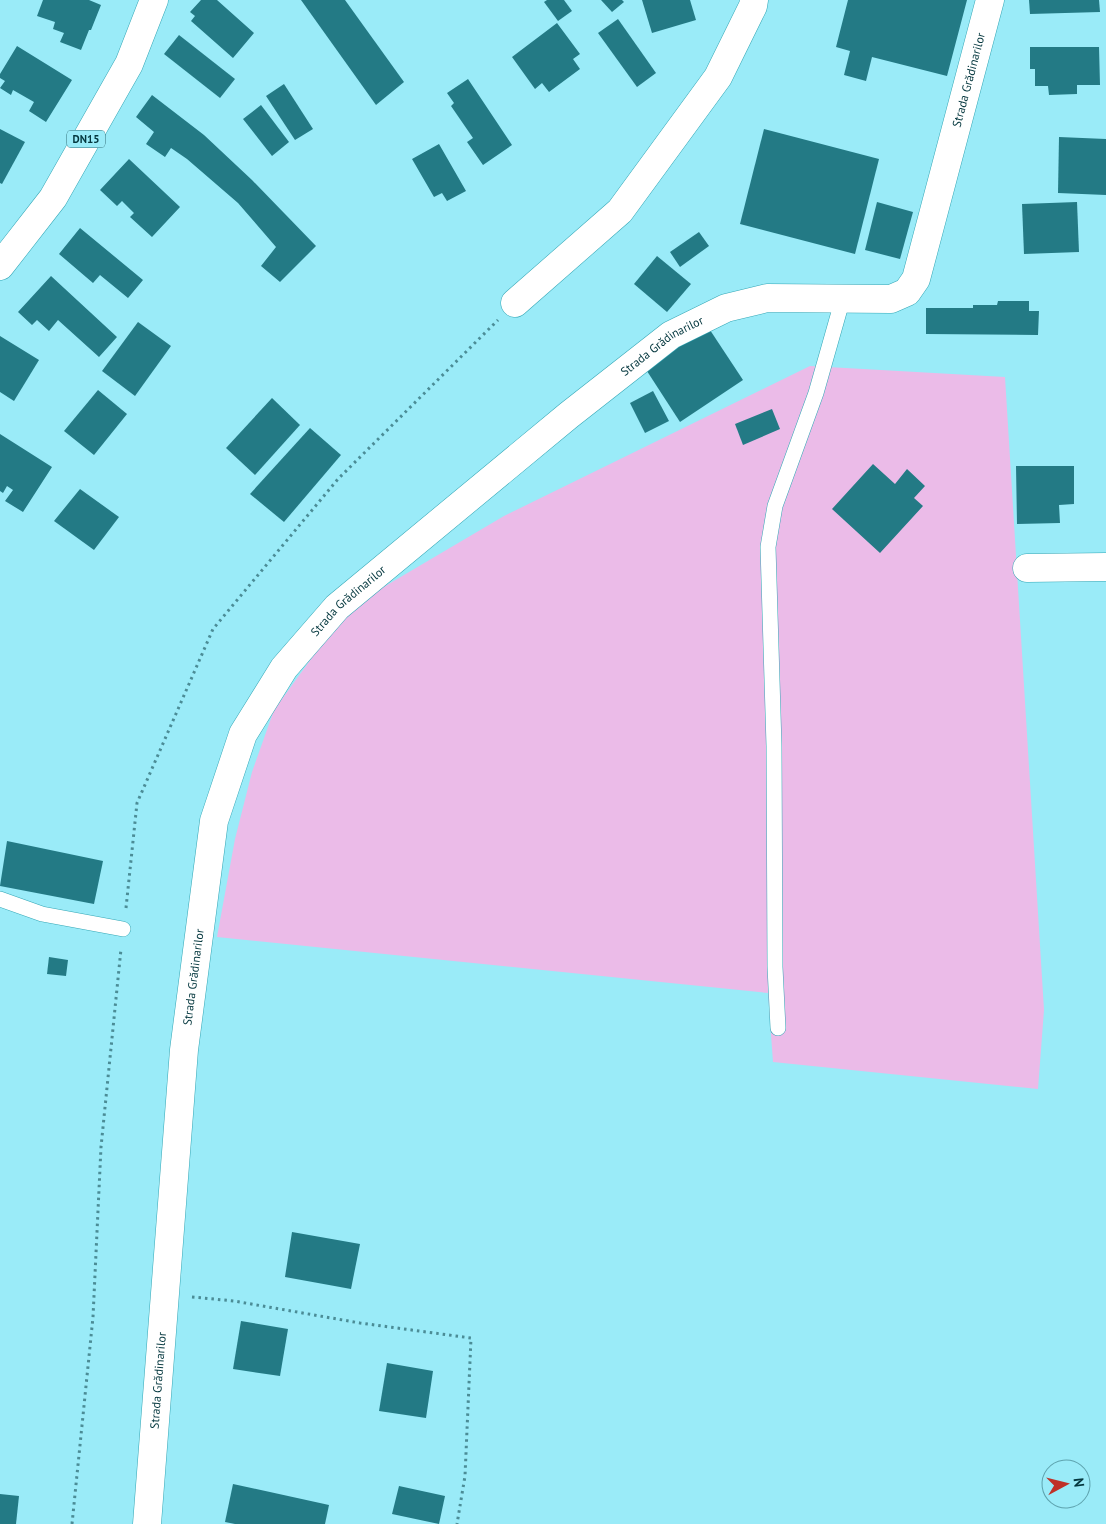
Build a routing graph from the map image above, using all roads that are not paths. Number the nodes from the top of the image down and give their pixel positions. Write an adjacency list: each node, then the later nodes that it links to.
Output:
1 (154, 0): 4 (street, DN15)
2 (754, 0): 6 (street)
3 (990, 0): 5 (street, Strada Grădinarilor)
4 (0, 266)
5 (844, 298): 11 (lane); 12 (street, Strada Grădinarilor)
6 (515, 303)
7 (1106, 567): 8 (street)
8 (1027, 568)
9 (0, 900): 10 (lane)
10 (123, 929)
11 (778, 1028)
12 (147, 1524)

